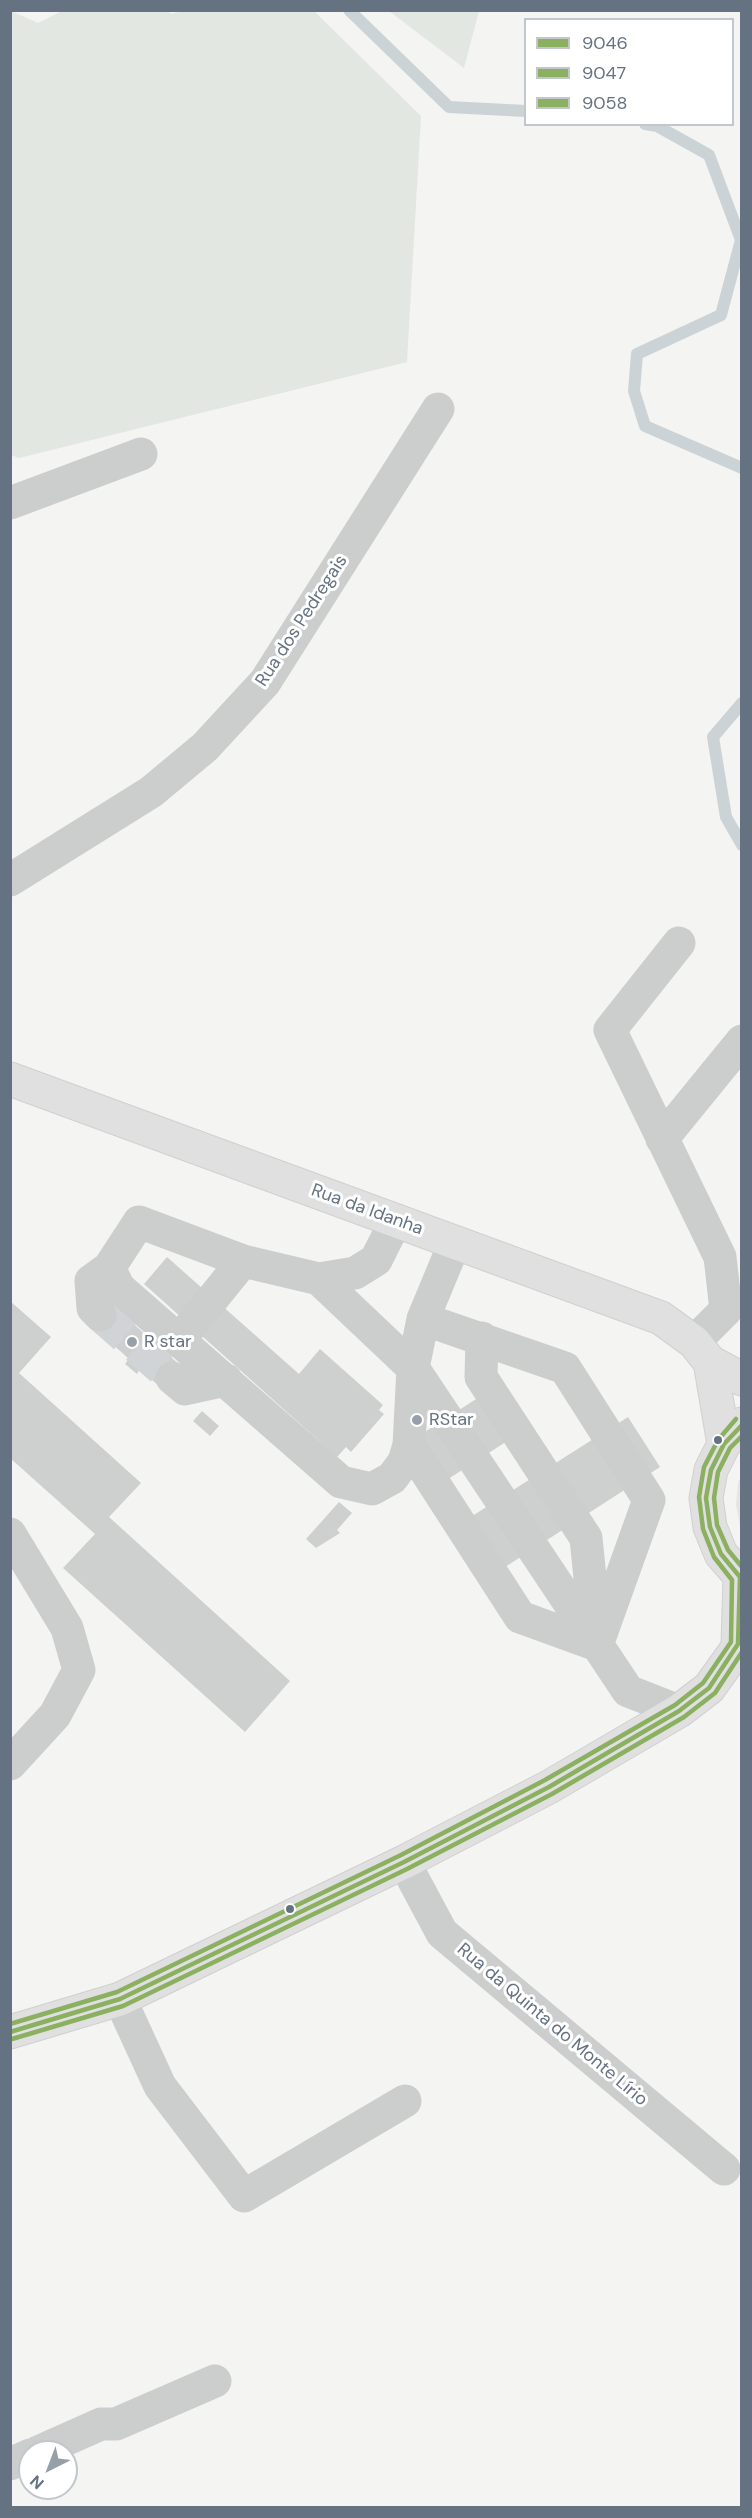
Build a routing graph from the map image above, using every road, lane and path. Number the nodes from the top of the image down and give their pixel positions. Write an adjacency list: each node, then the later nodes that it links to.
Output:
1 (438, 409): 4 (street, Rua dos Pedregais)
2 (141, 454): 3 (street)
3 (10, 503)
4 (10, 880)
5 (679, 943): 8 (street)
6 (741, 1041): 8 (street)
7 (10, 1079): 9 (main road, Rua da Idanha)
8 (662, 1139): 18 (street)
9 (396, 1220): 10 (main road, Rua da Idanha); 13 (street)
10 (455, 1242): 15 (street); 18 (main road, Rua da Idanha)
11 (243, 1261): 12 (street); 13 (street); 17 (street)
12 (109, 1268): 14 (street); 17 (street)
13 (320, 1279): 19 (street)
14 (100, 1315)
15 (423, 1319): 16 (street); 19 (street)
16 (482, 1338): 28 (street); 28 (street)
17 (180, 1339): 22 (street)
18 (702, 1352): 21 (main road, Rua da Idanha); 23 (main road)
19 (413, 1368): 24 (street); 28 (street)
20 (172, 1378): 22 (street)
21 (741, 1379)
22 (226, 1380): 24 (street)
23 (733, 1434): 26 (main road)
24 (409, 1445): 28 (street)
25 (10, 1534): 30 (street)
26 (741, 1577): 27 (main road)
27 (740, 1643): 29 (main road)
28 (597, 1645): 29 (street)
29 (678, 1711): 31 (main road)
30 (10, 1764)
31 (404, 1862): 32 (main road); 35 (street, Rua da Quinta do Monte Lírio)
32 (120, 1999): 33 (main road); 34 (street)
33 (10, 2032)
34 (405, 2101)
35 (724, 2169)
36 (215, 2381): 37 (street)
37 (65, 2440)

